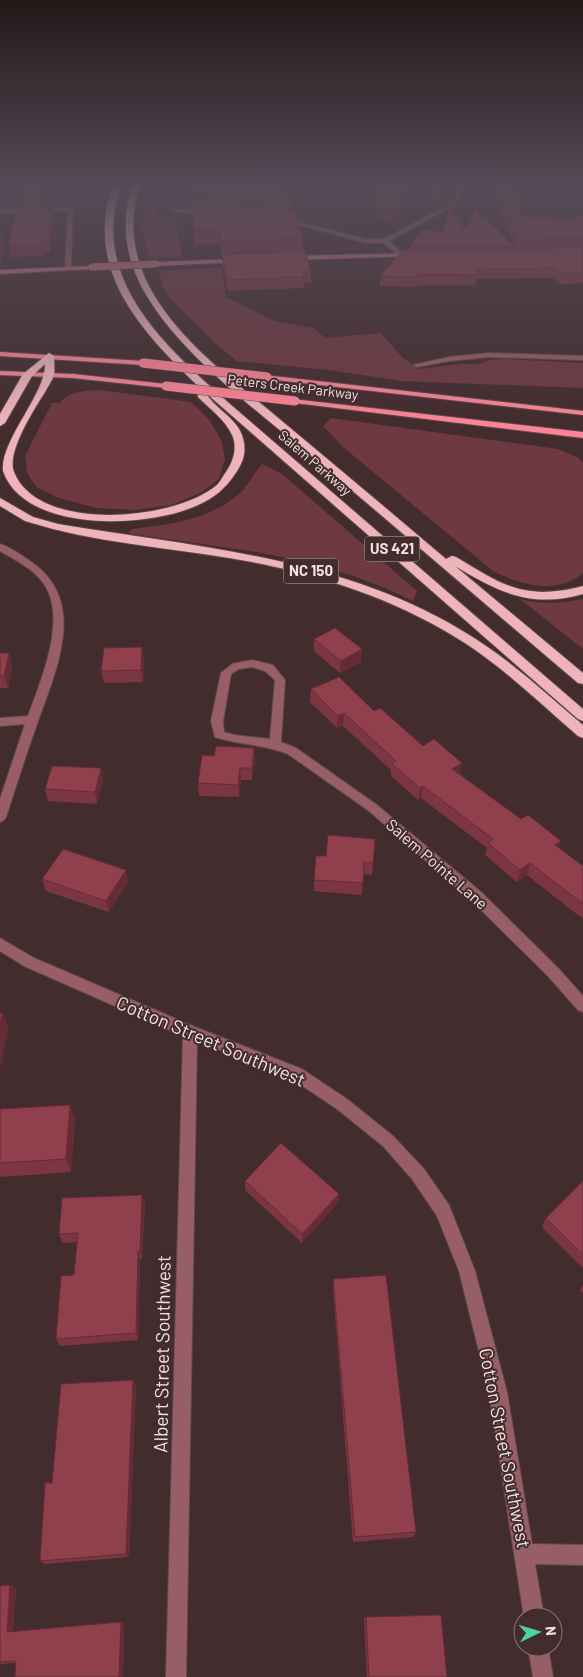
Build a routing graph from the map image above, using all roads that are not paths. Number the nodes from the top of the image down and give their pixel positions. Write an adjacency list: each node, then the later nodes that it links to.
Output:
1 (68, 264): 5 (street)
2 (114, 264): 14 (highway, Salem Parkway / US 421)
3 (136, 264): 19 (highway, Salem Parkway / US 421)
4 (150, 264): 5 (street, bridge)
5 (68, 268): 6 (street)
6 (0, 272)
7 (0, 354): 8 (main road, Peters Creek Parkway)
8 (49, 356): 12 (highway); 13 (highway); 15 (main road, Peters Creek Parkway, bridge)
9 (583, 358): 10 (street)
10 (416, 365)
11 (0, 373): 12 (main road, Peters Creek Parkway)
12 (28, 374): 13 (main road, Peters Creek Parkway); 16 (highway)
13 (49, 375): 14 (highway); 17 (main road, Peters Creek Parkway, bridge)
14 (201, 382): 23 (highway, Salem Parkway / US 421)
15 (583, 413)
16 (0, 423)
17 (583, 435)
18 (0, 501): 26 (highway, NC 150)
19 (413, 536): 21 (highway); 22 (highway, Salem Parkway / US 421)
20 (0, 547): 24 (street)
21 (583, 590)
22 (583, 680)
23 (583, 716)
24 (32, 720): 25 (street); 28 (street)
25 (0, 722)
26 (583, 734)
27 (275, 744): 27 (street, Salem Pointe Lane); 30 (street, Salem Pointe Lane)
28 (0, 818)
29 (0, 944): 31 (street, Cotton Street Southwest)
30 (583, 1006)
31 (190, 1032): 32 (street, Cotton Street Southwest); 36 (street, Albert Street Southwest)
32 (525, 1554): 33 (street); 34 (street, Cotton Street Southwest)
33 (583, 1556)
34 (533, 1607)
35 (540, 1657): 37 (street)
36 (176, 1677)
37 (543, 1677)

